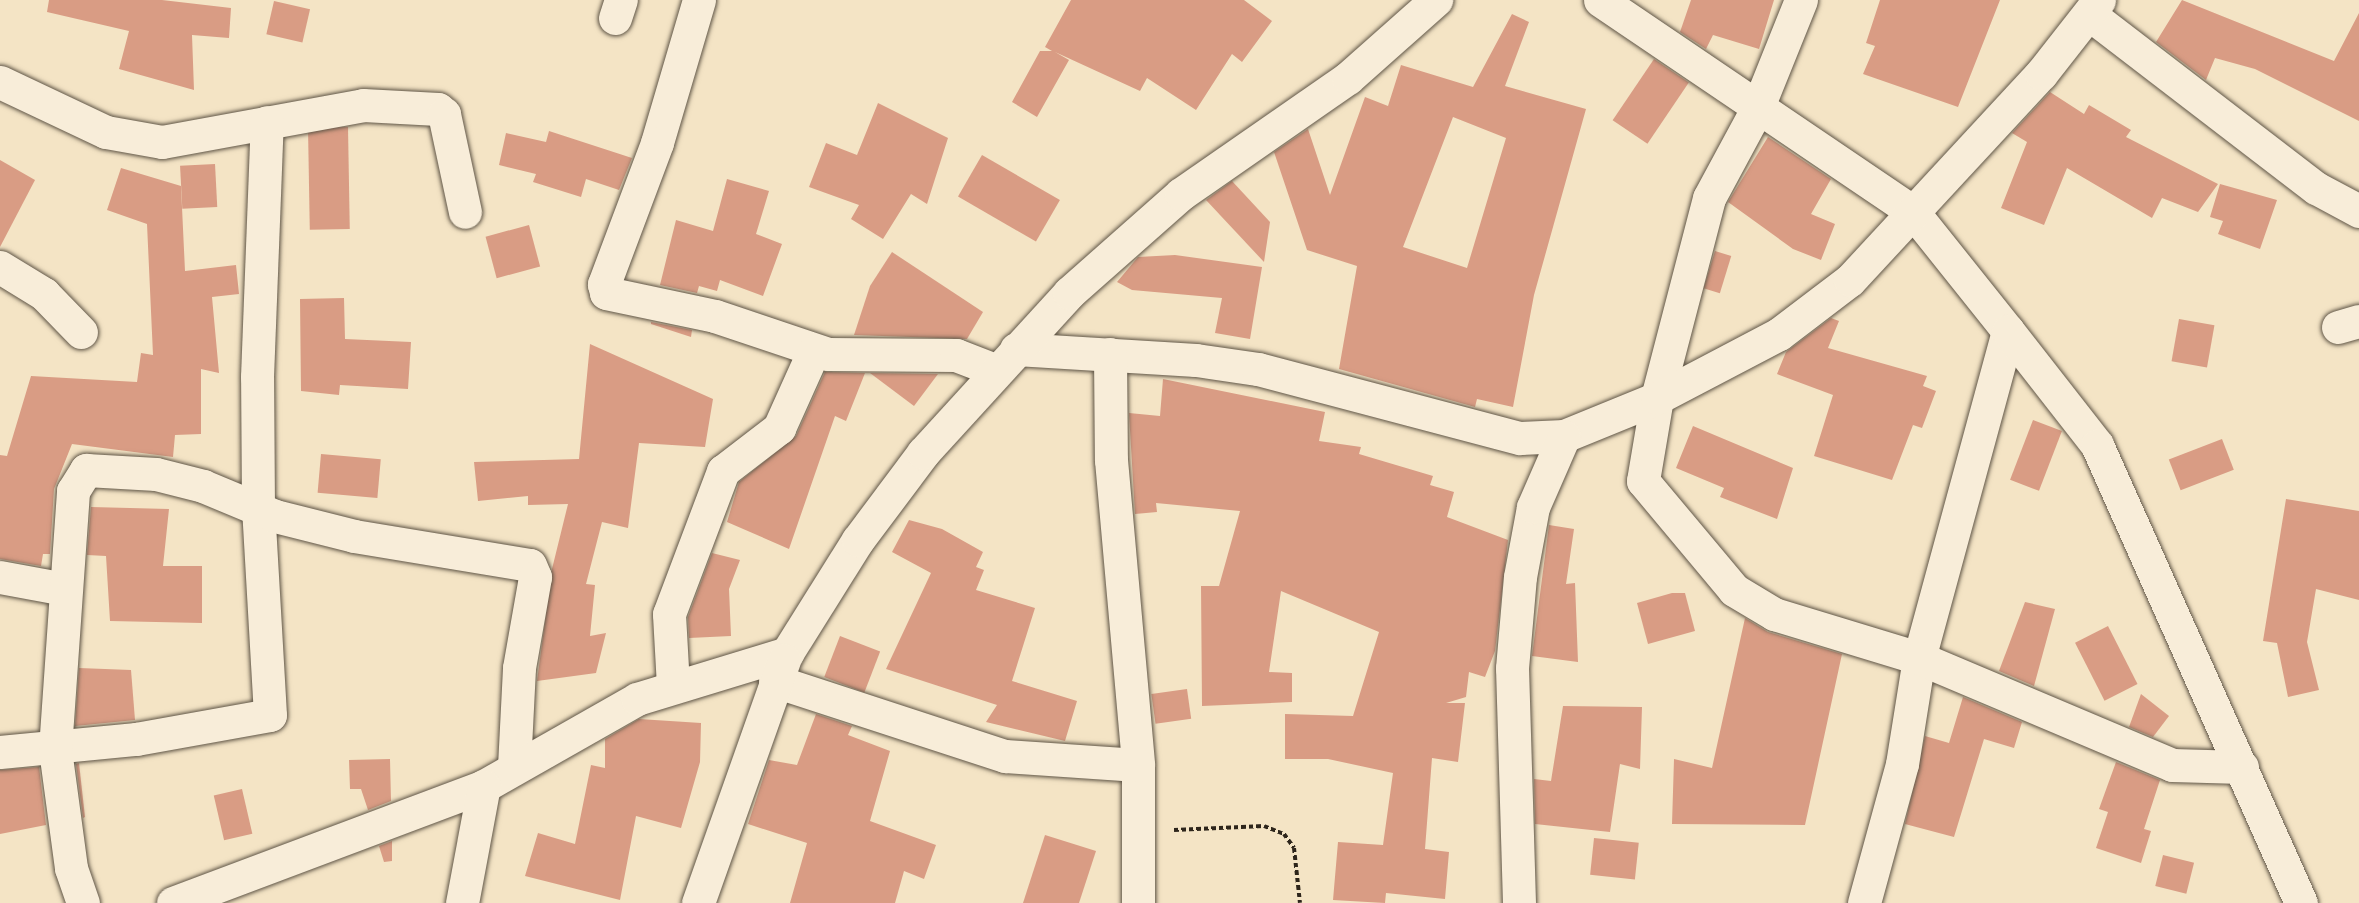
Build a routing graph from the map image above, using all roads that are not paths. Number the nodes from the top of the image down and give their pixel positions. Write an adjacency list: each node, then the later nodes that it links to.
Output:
1 (699, 0): 15 (street)
2 (1436, 0): 17 (street)
3 (1600, 0): 7 (street)
4 (1801, 0): 7 (street)
5 (2094, 7): 9 (street); 11 (street)
6 (0, 82): 8 (street)
7 (1758, 107): 11 (street); 18 (street)
8 (267, 122): 10 (street); 20 (street)
9 (2359, 211)
10 (465, 212)
11 (1913, 212): 13 (street); 18 (street)
12 (0, 267): 14 (street)
13 (2008, 331): 23 (street); 29 (street)
14 (81, 332)
15 (814, 350): 17 (street); 25 (street)
16 (1110, 354): 17 (street); 19 (street); 28 (street)
17 (1006, 359): 24 (street)
18 (1657, 398): 19 (street); 23 (street)
19 (1564, 436): 38 (street)
20 (258, 509): 22 (street); 26 (street); 30 (street)
21 (0, 577): 22 (street)
22 (65, 589): 26 (street)
23 (1919, 658): 29 (street); 39 (street)
24 (781, 667): 25 (street); 28 (street); 36 (street)
25 (673, 686): 30 (street)
26 (55, 749): 27 (street); 33 (street)
27 (0, 752)
28 (1138, 765): 37 (street)
29 (2242, 767): 40 (street)
30 (514, 768): 31 (street)
31 (484, 786): 32 (street); 35 (street)
32 (233, 892): 34 (street)
33 (82, 903)
34 (173, 903)
35 (462, 903)
36 (698, 903)
37 (1138, 903)
38 (1519, 903)
39 (1864, 903)
40 (2301, 903)

